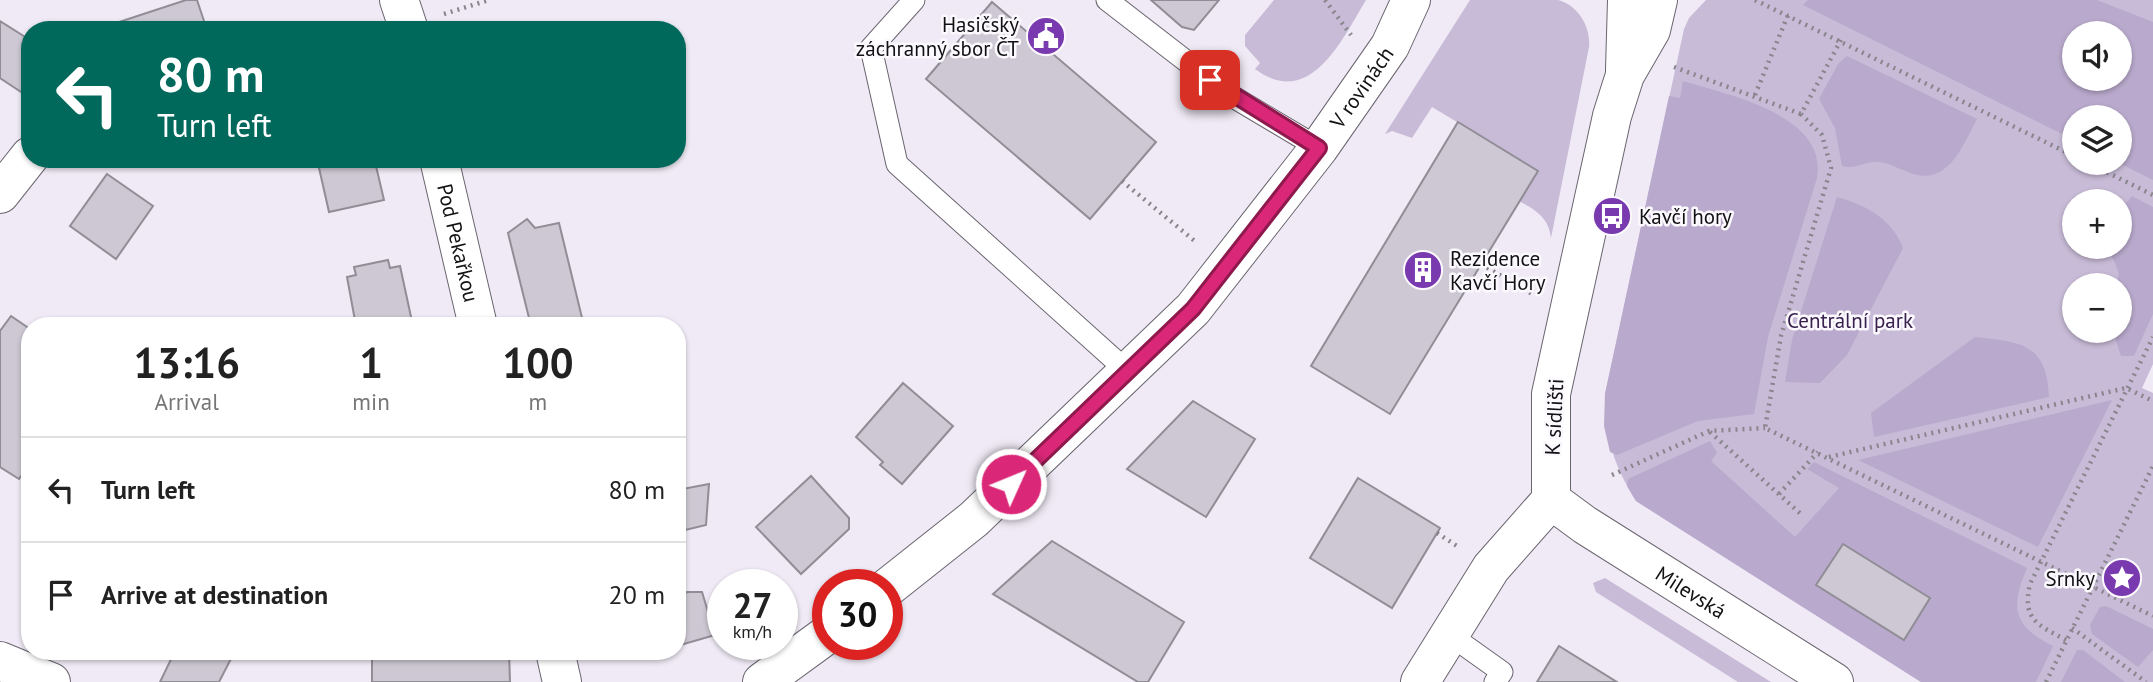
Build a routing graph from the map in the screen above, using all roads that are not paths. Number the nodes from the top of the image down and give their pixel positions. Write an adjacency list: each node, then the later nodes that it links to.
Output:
1 (914, 0): 14 (lane)
2 (1107, 0): 9 (lane)
3 (1411, 0): 7 (street, V rovinách)
4 (1429, 0): 7 (street, V rovinách)
5 (1627, 0): 8 (street, K sídlišti)
6 (1658, 0): 8 (street, K sídlišti)
7 (1396, 34): 9 (street, V rovinách)
8 (1625, 75): 15 (street, K sídlišti)
9 (1319, 148): 14 (street, V rovinách)
10 (21, 167): 12 (street)
11 (441, 168): 13 (street, Pod Pekařkou)
12 (0, 194)
13 (476, 317)
14 (1127, 372): 16 (street, V rovinách)
15 (1551, 500): 17 (street); 26 (street, Milevská)
16 (903, 575)
17 (1450, 635): 24 (street); 25 (lane)
18 (812, 646): 23 (street)
19 (557, 660): 22 (street)
20 (0, 661): 21 (street)
21 (51, 682)
22 (562, 682)
23 (762, 682)
24 (1420, 682)
25 (1495, 682)
26 (1834, 682)

